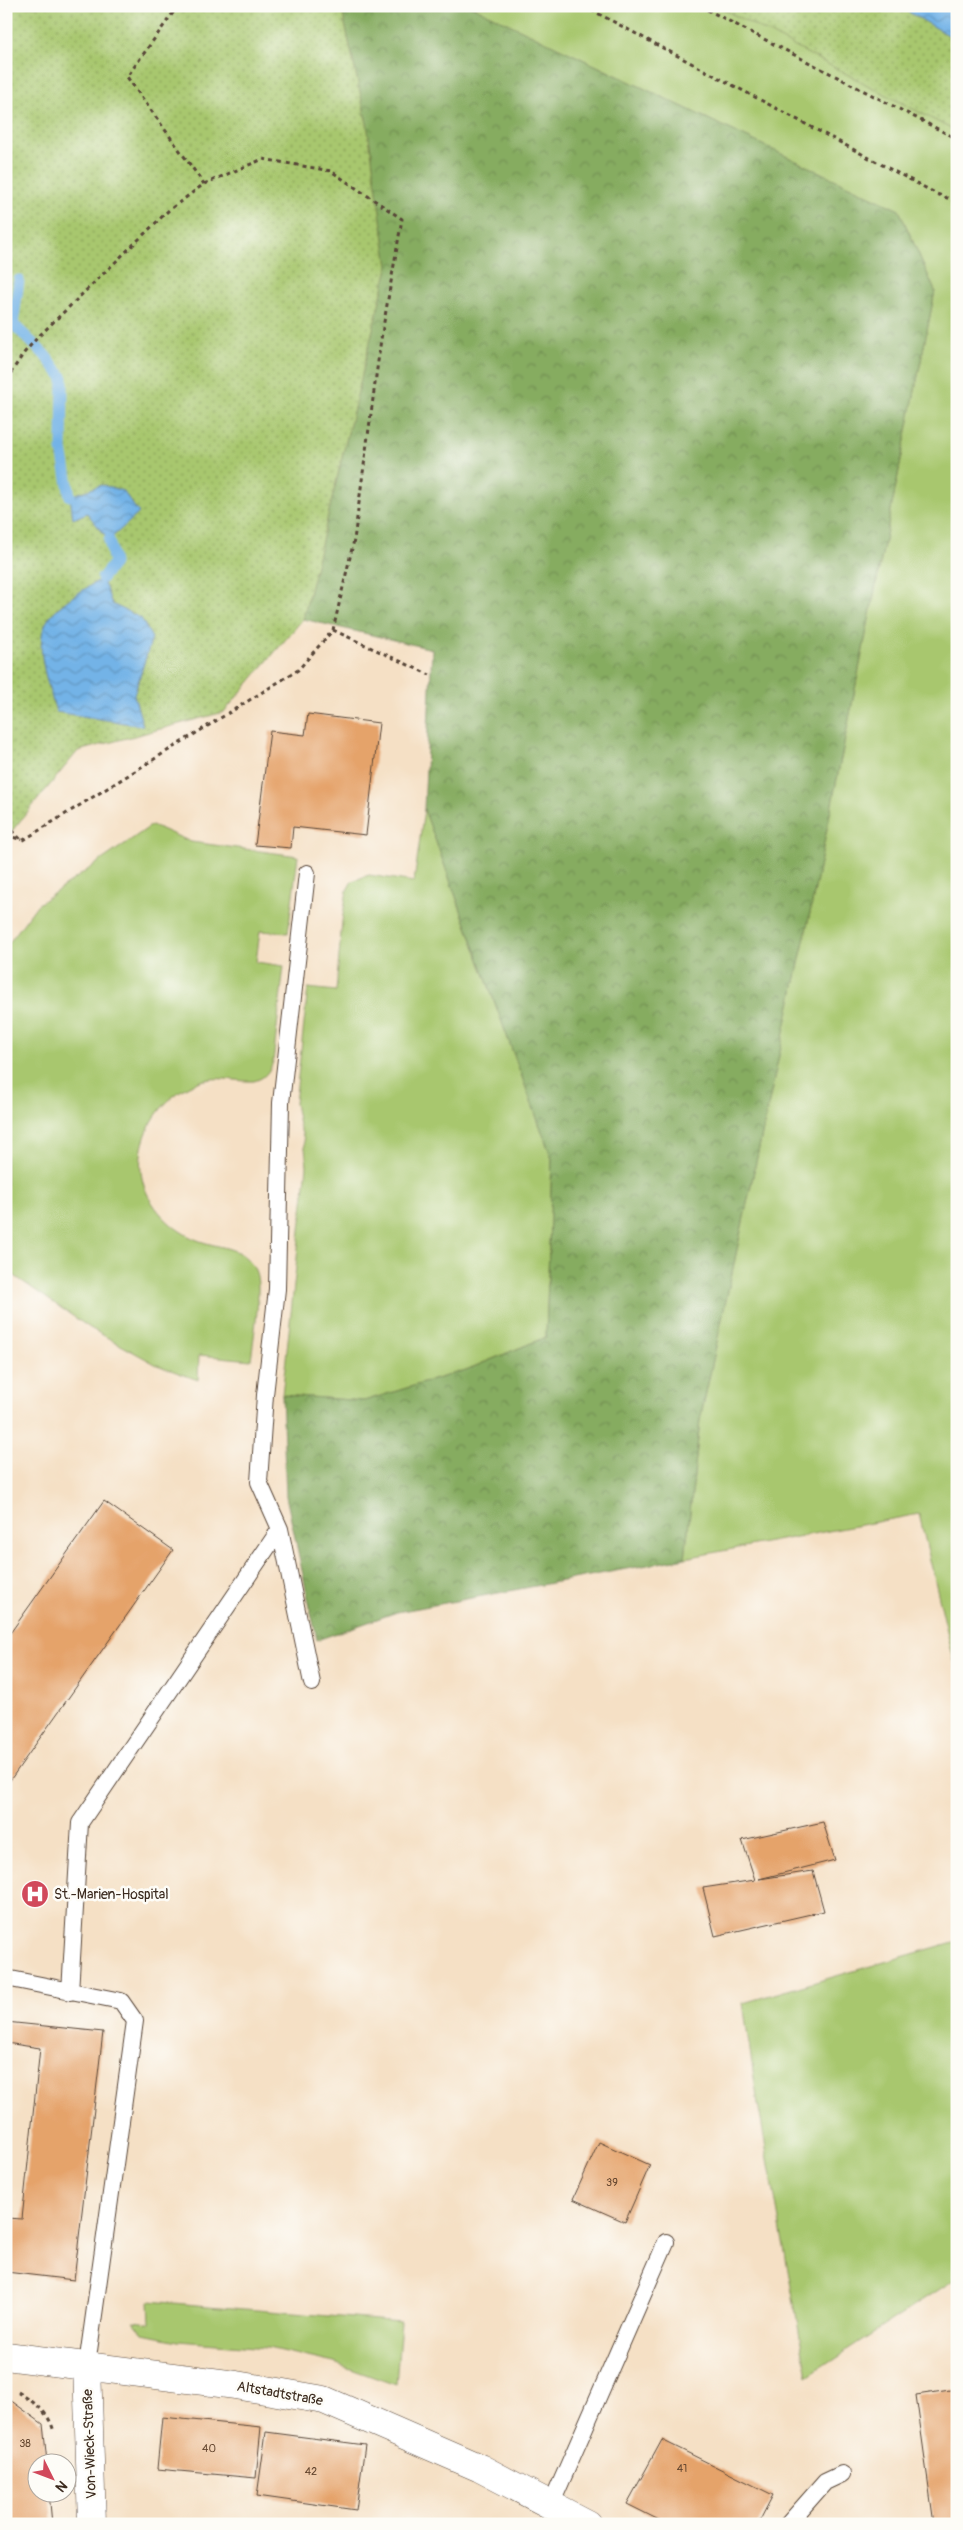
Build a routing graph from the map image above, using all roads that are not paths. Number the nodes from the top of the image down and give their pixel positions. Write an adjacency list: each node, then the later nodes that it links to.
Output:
1 (307, 873): 2 (lane)
2 (280, 1528): 3 (lane); 5 (lane)
3 (312, 1683)
4 (6, 1978): 5 (lane)
5 (70, 1992): 8 (lane)
6 (666, 2242): 10 (lane)
7 (6, 2356): 8 (street, Altstadtstraße)
8 (87, 2365): 10 (street, Altstadtstraße); 11 (street, Von-Wieck-Straße)
9 (842, 2474): 13 (lane)
10 (551, 2505): 12 (street, Altstadtstraße)
11 (92, 2524)
12 (587, 2524)
13 (788, 2524)

